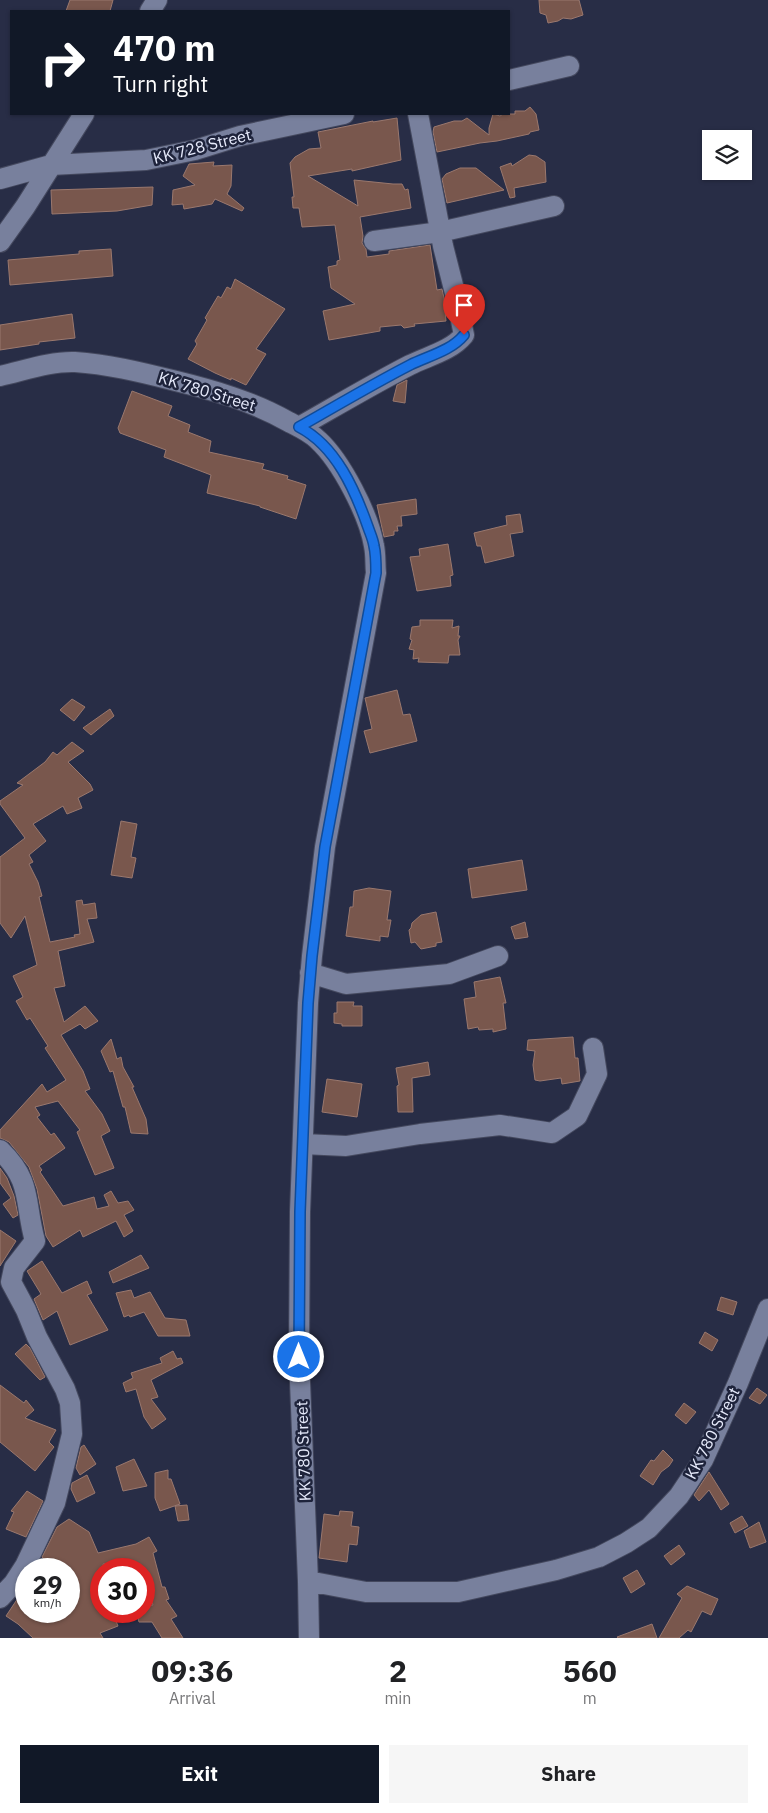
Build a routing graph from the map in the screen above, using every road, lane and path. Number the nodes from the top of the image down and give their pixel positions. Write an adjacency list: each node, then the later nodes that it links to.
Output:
1 (569, 66): 2 (street)
2 (510, 80)
3 (83, 115): 6 (street)
4 (339, 115): 6 (street, KK 728 Street)
5 (418, 115): 9 (street)
6 (51, 165): 7 (street, KK 728 Street); 11 (street)
7 (0, 179)
8 (554, 206): 9 (street)
9 (440, 232): 10 (street); 13 (street)
10 (374, 241)
11 (0, 242)
12 (0, 376): 13 (street, KK 780 Street)
13 (299, 427): 15 (street, KK 780 Street)
14 (498, 956): 15 (street)
15 (310, 973): 17 (street, KK 780 Street)
16 (592, 1048): 17 (street)
17 (303, 1144): 20 (street, KK 780 Street)
18 (0, 1150): 21 (street)
19 (768, 1309): 20 (street, KK 780 Street)
20 (308, 1581): 22 (street)
21 (0, 1598)
22 (308, 1638)

